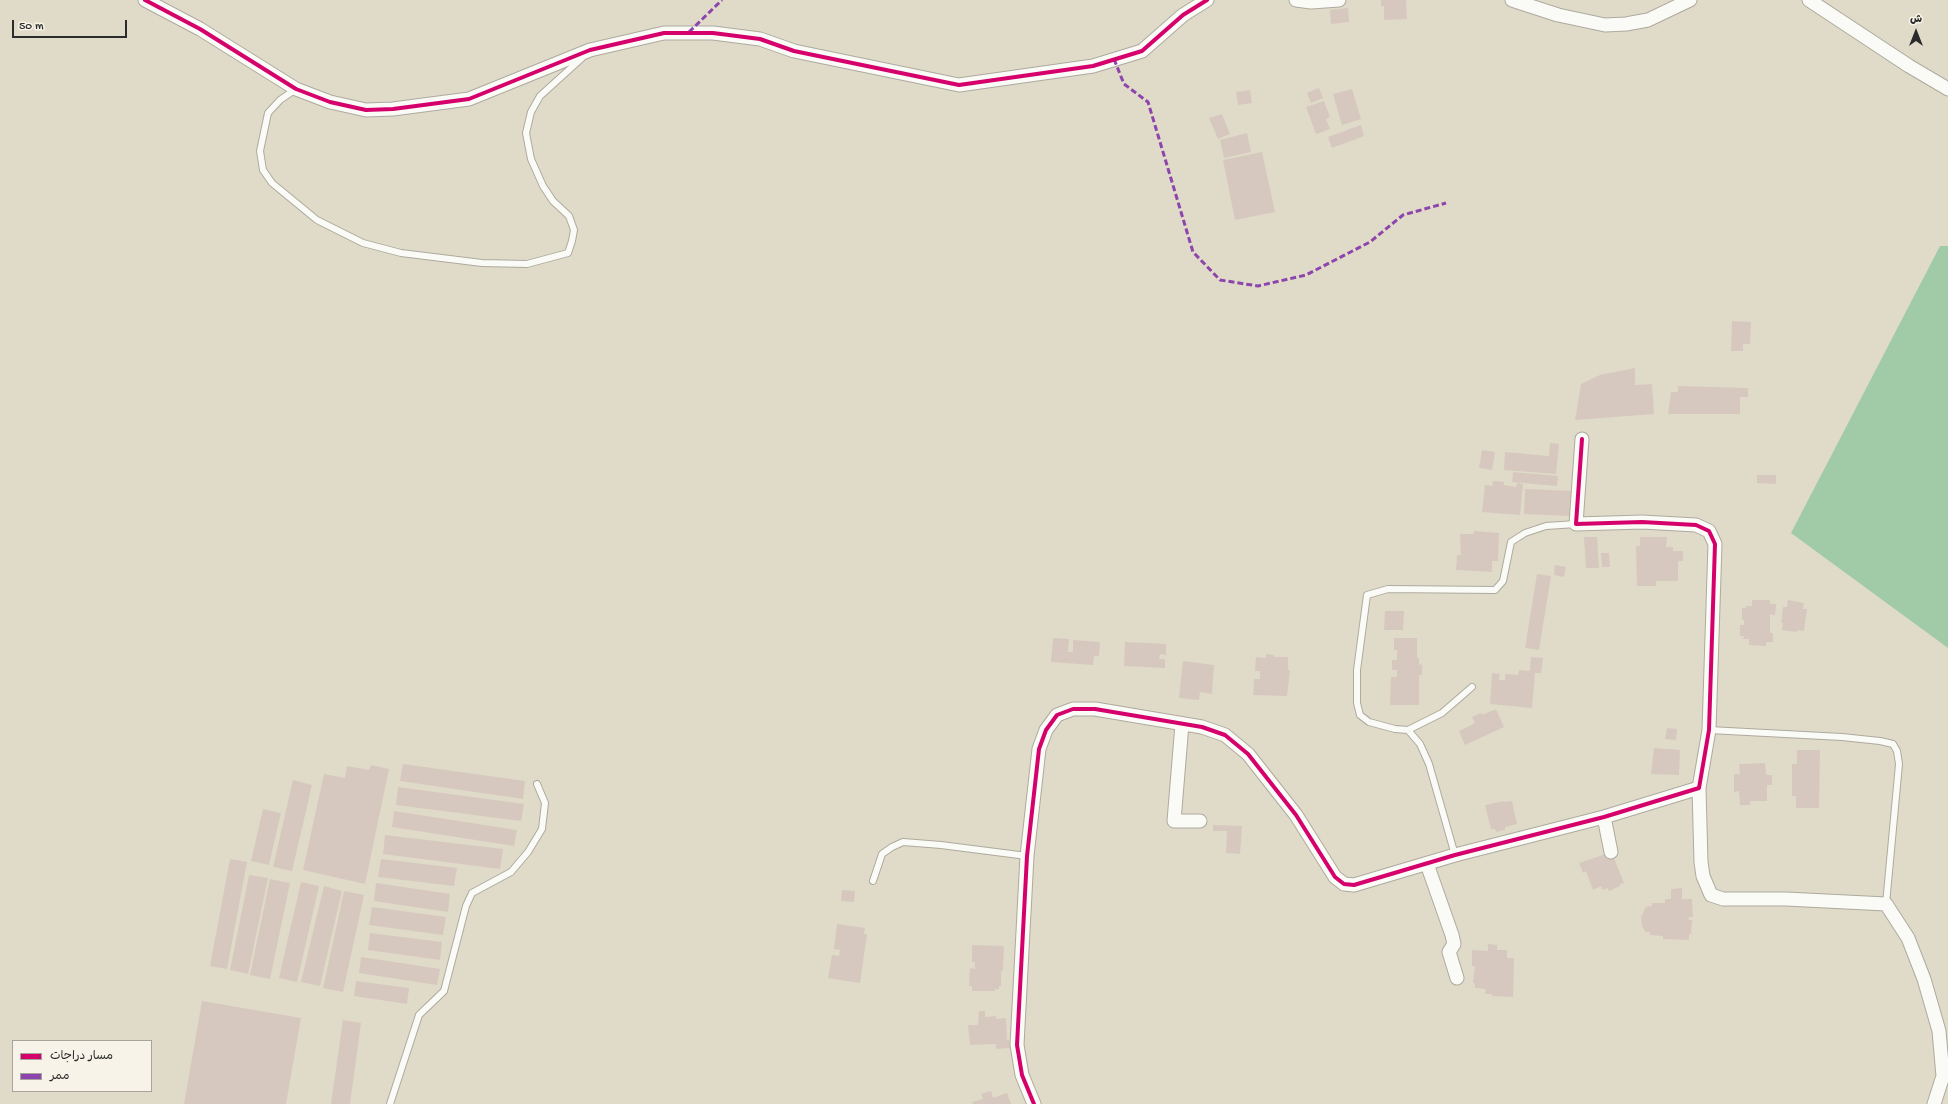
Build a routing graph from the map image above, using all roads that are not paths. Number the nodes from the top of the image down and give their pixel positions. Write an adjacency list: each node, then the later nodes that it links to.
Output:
1 (144, 0): 10 (street)
2 (1207, 0): 8 (street)
3 (1296, 0): 4 (street)
4 (1339, 0)
5 (1512, 0): 6 (street)
6 (1690, 0)
7 (1809, 0): 9 (street)
8 (590, 50): 10 (street); 10 (lane)
9 (1948, 89)
10 (296, 90)
11 (1582, 438): 12 (street)
12 (1576, 524): 15 (lane); 16 (street)
13 (1472, 687): 15 (lane)
14 (1182, 724): 20 (street); 23 (street); 24 (street)
15 (1408, 730): 22 (lane)
16 (1709, 730): 18 (street); 26 (lane)
17 (537, 784): 28 (lane)
18 (1699, 788): 19 (street); 26 (street)
19 (1604, 817): 21 (street); 22 (street)
20 (1200, 821)
21 (1611, 852)
22 (1455, 855): 24 (street)
23 (1027, 856): 25 (lane); 29 (street)
24 (1427, 864): 27 (street)
25 (873, 881)
26 (1886, 904): 30 (street)
27 (1457, 978)
28 (390, 1104)
29 (1034, 1104)
30 (1934, 1104)

